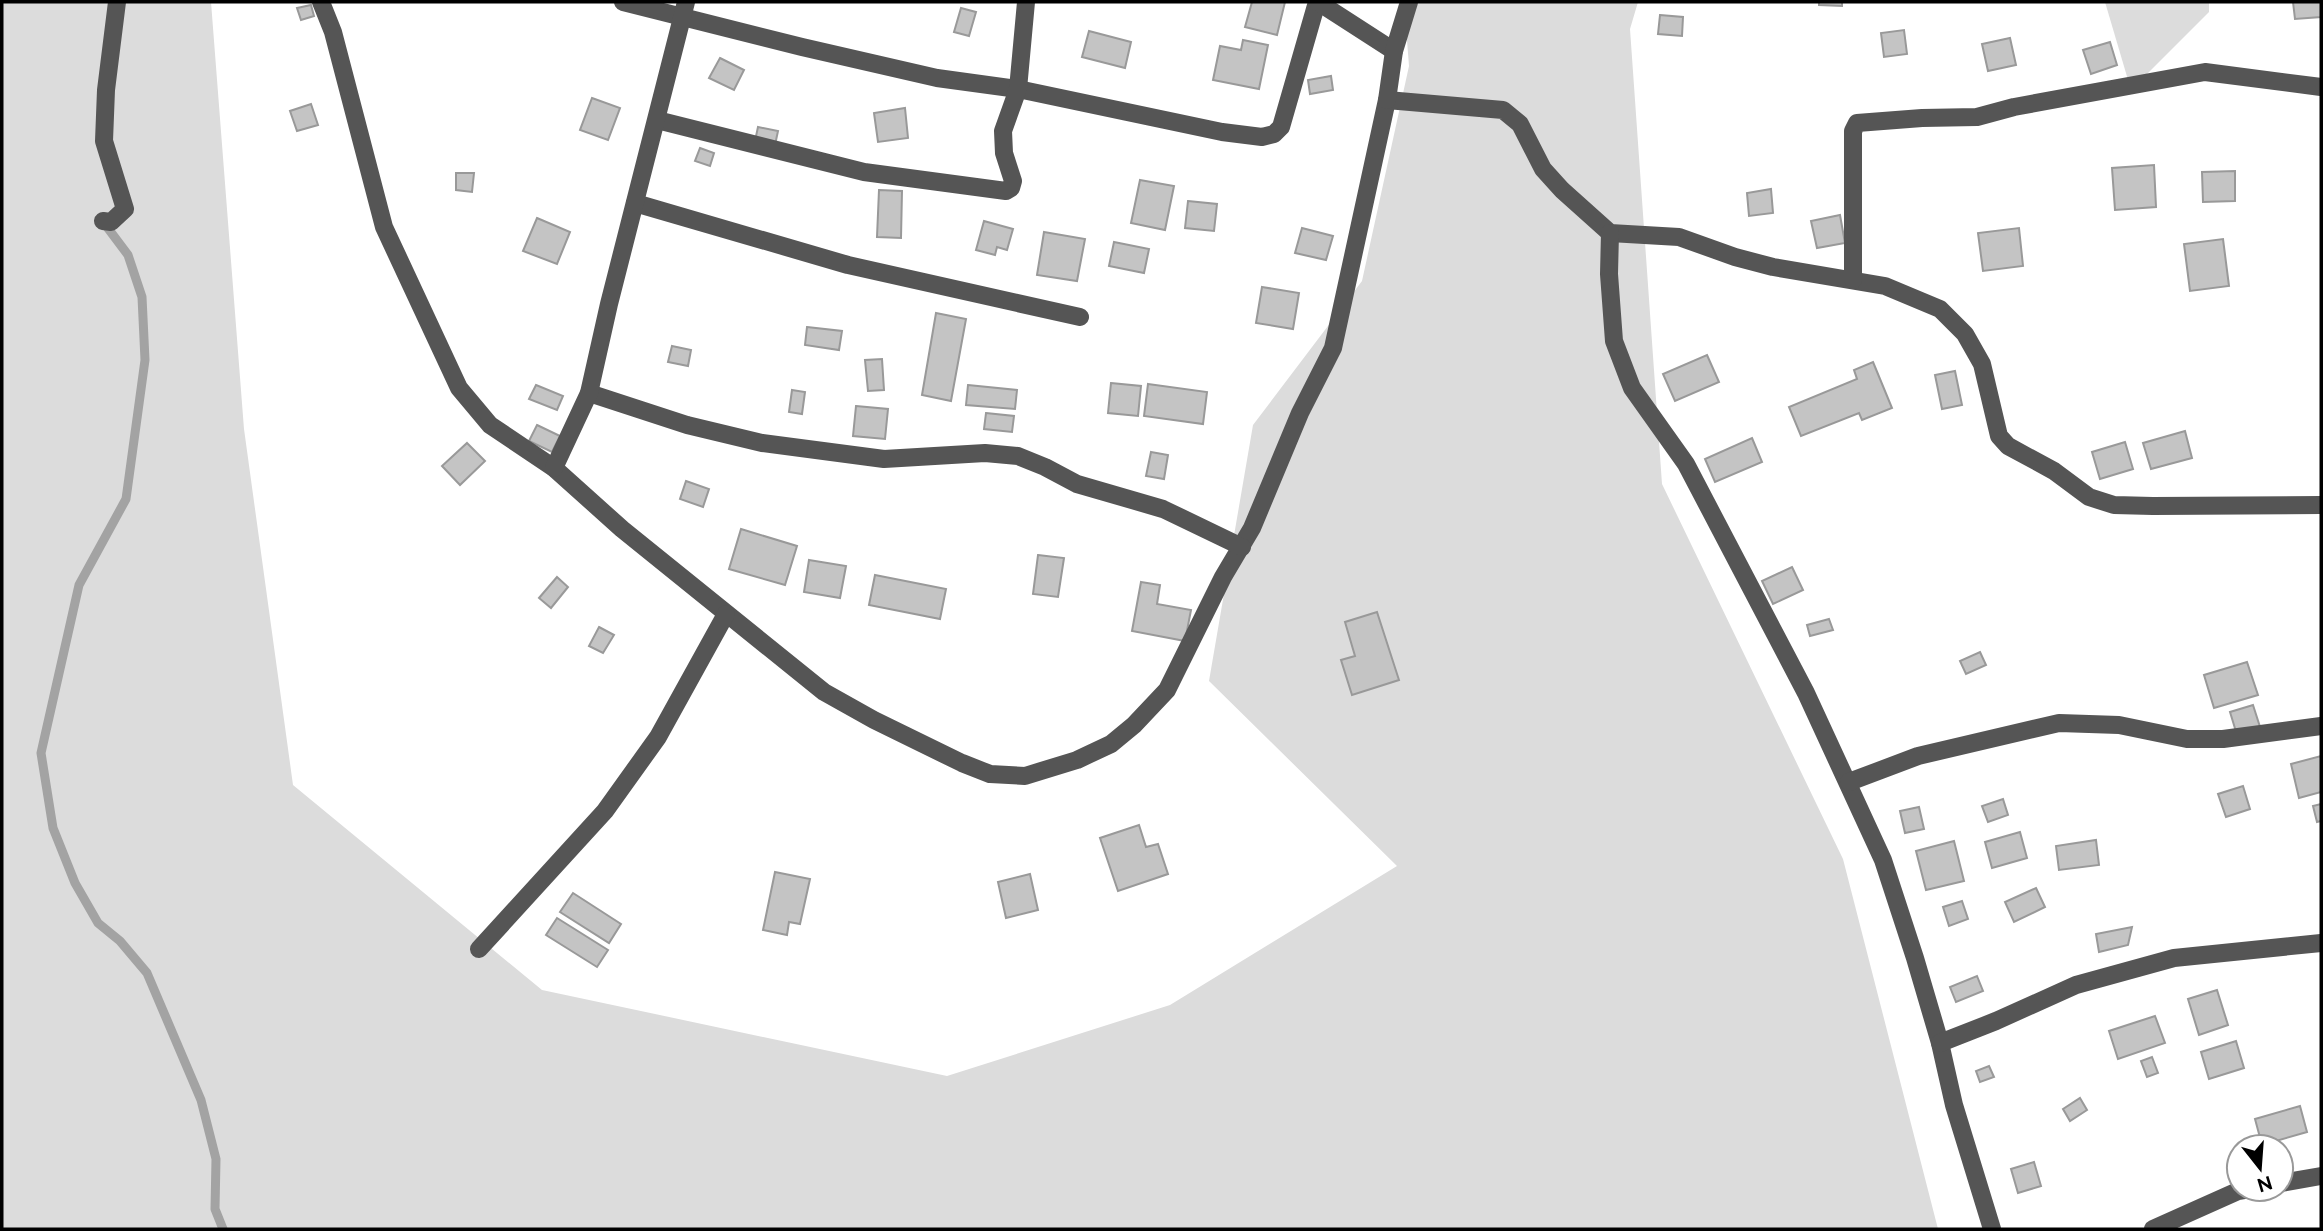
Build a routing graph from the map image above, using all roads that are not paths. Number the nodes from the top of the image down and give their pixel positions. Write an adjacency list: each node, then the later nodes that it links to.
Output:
1 (117, 2): 14 (street)
2 (321, 2): 19 (street)
3 (623, 2): 7 (street)
4 (1026, 2): 10 (street)
5 (1317, 2): 8 (street); 10 (street)
6 (1409, 2): 8 (street)
7 (683, 10): 10 (street); 12 (street)
8 (1394, 51): 11 (street)
9 (2321, 87): 16 (street)
10 (1018, 89): 12 (street)
11 (1387, 100): 15 (street); 21 (street)
12 (657, 120): 13 (street)
13 (635, 203): 17 (street); 18 (street)
14 (103, 221)
15 (1610, 233): 16 (street); 24 (street)
16 (1853, 280): 20 (street)
17 (1080, 317)
18 (589, 393): 19 (street); 21 (street)
19 (554, 468): 22 (street)
20 (2321, 505)
21 (1242, 547): 22 (street)
22 (726, 614): 26 (street)
23 (2321, 726): 24 (street)
24 (1849, 782): 27 (street)
25 (2321, 943): 27 (street)
26 (479, 949)
27 (1940, 1043): 31 (street)
28 (2321, 1176): 29 (street)
29 (2295, 1181)
30 (2225, 1197): 32 (street)
31 (1993, 1229)
32 (2153, 1229)

